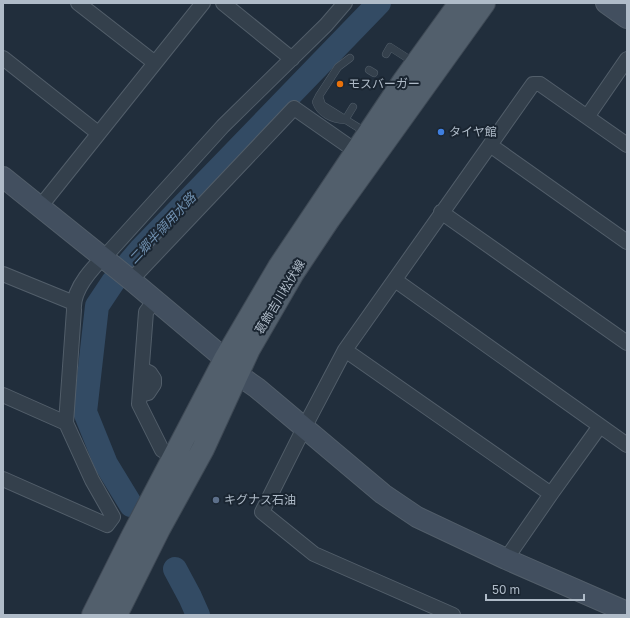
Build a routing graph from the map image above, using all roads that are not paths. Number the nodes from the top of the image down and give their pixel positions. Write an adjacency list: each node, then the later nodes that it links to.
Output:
1 (78, 3): 14 (street)
2 (203, 3): 14 (street)
3 (223, 3): 12 (street)
4 (345, 3): 12 (street)
5 (460, 3): 15 (main road, 葛飾吉川松伏線)
6 (484, 3): 35 (main road, 葛飾吉川松伏線)
7 (606, 3): 8 (street)
8 (627, 18)
9 (386, 54): 15 (lane)
10 (3, 58): 19 (street)
11 (350, 58): 18 (lane)
12 (292, 59): 28 (street)
13 (627, 59): 17 (street)
14 (155, 63): 19 (street)
15 (416, 64): 20 (main road, 葛飾吉川松伏線)
16 (353, 107): 18 (lane)
17 (587, 117): 21 (street); 22 (street)
18 (345, 120): 20 (lane)
19 (98, 133): 25 (street)
20 (369, 135): 23 (main road, 葛飾吉川松伏線)
21 (490, 145): 26 (street); 27 (street)
22 (627, 145)
23 (357, 152): 28 (street); 35 (main road, 葛飾吉川松伏線)
24 (3, 177): 25 (street)
25 (40, 207): 28 (street)
26 (442, 212): 30 (street); 33 (street)
27 (627, 242)
28 (118, 270): 31 (street); 32 (street)
29 (3, 274): 32 (street)
30 (395, 280): 34 (street); 38 (street)
31 (155, 300): 35 (street); 41 (street)
32 (74, 303): 37 (street)
33 (627, 343)
34 (345, 350): 39 (street); 43 (street)
35 (231, 366): 39 (street); 41 (main road, 葛飾吉川松伏線); 47 (main road, 葛飾吉川松伏線)
36 (3, 395): 37 (street)
37 (66, 423): 42 (street)
38 (600, 426): 40 (street); 43 (street)
39 (304, 428): 44 (street); 48 (street)
40 (627, 445)
41 (173, 456): 46 (main road, 葛飾吉川松伏線)
42 (3, 479)
43 (551, 494): 44 (street)
44 (506, 559): 45 (street)
45 (627, 612)
46 (93, 615)
47 (116, 615)
48 (453, 615)

